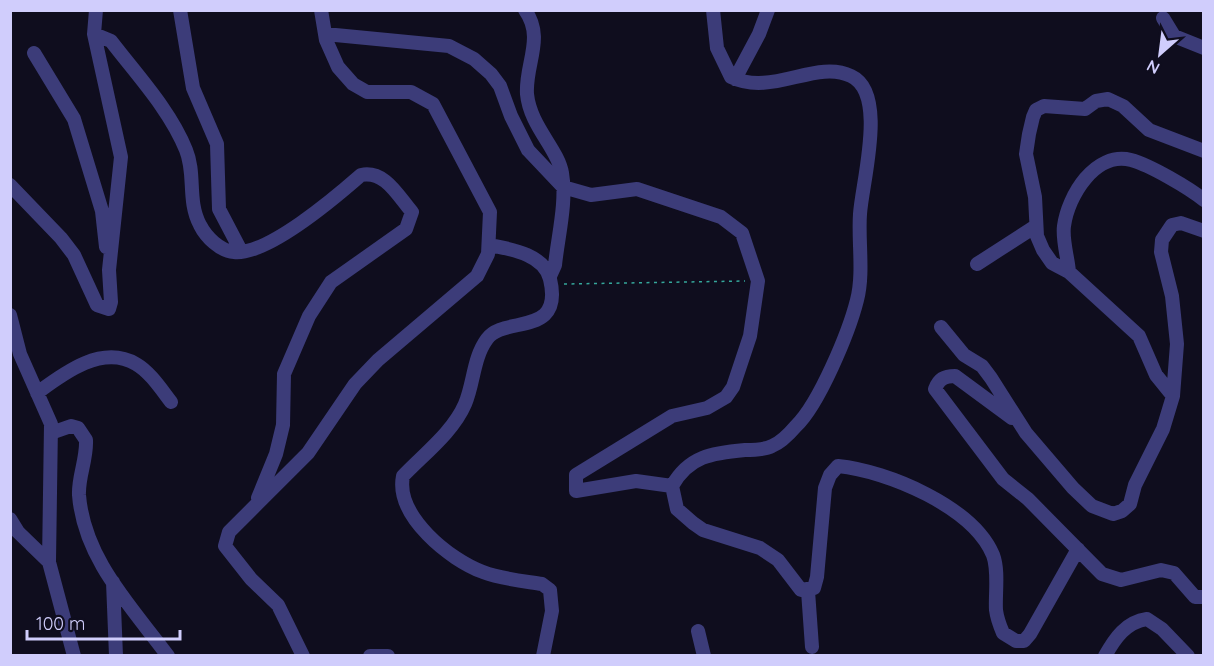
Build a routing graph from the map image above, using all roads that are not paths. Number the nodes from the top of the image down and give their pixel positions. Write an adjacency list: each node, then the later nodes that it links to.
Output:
1 (96, 10): 8 (street)
2 (180, 10): 20 (street)
3 (321, 10): 9 (street)
4 (525, 10): 15 (street)
5 (713, 10): 12 (street)
6 (768, 10): 12 (street)
7 (1163, 18): 10 (street)
8 (94, 34): 20 (street); 22 (street)
9 (325, 34): 15 (street); 19 (street)
10 (1203, 48)
11 (34, 53): 22 (street)
12 (735, 79): 32 (street)
13 (1203, 151): 17 (street)
14 (10, 185): 22 (street)
15 (563, 187): 24 (street); 32 (street)
16 (1203, 200): 23 (street)
17 (1036, 226): 21 (street); 23 (street)
18 (1203, 231): 28 (street)
19 (490, 245): 24 (street); 33 (street)
20 (241, 252): 33 (street)
21 (976, 264)
22 (109, 270)
23 (1069, 272): 28 (street)
24 (551, 281): 49 (street)
25 (10, 315): 27 (street)
26 (941, 327): 30 (street)
27 (37, 393): 29 (street); 31 (street)
28 (1173, 396): 30 (street)
29 (171, 402)
30 (1018, 422): 35 (street)
31 (51, 433): 36 (street); 37 (street)
32 (672, 486): 38 (street)
33 (257, 503): 46 (street)
34 (10, 519): 36 (street)
35 (1078, 549): 38 (street); 39 (street)
36 (49, 562): 43 (street)
37 (113, 582): 44 (street); 45 (street)
38 (808, 591): 41 (street)
39 (1203, 597)
40 (698, 631): 50 (street)
41 (812, 647)
42 (1185, 655): 51 (street)
43 (74, 656)
44 (116, 656)
45 (168, 656)
46 (303, 656)
47 (370, 656): 48 (street)
48 (388, 656)
49 (543, 656)
50 (704, 656)
51 (1105, 656)

